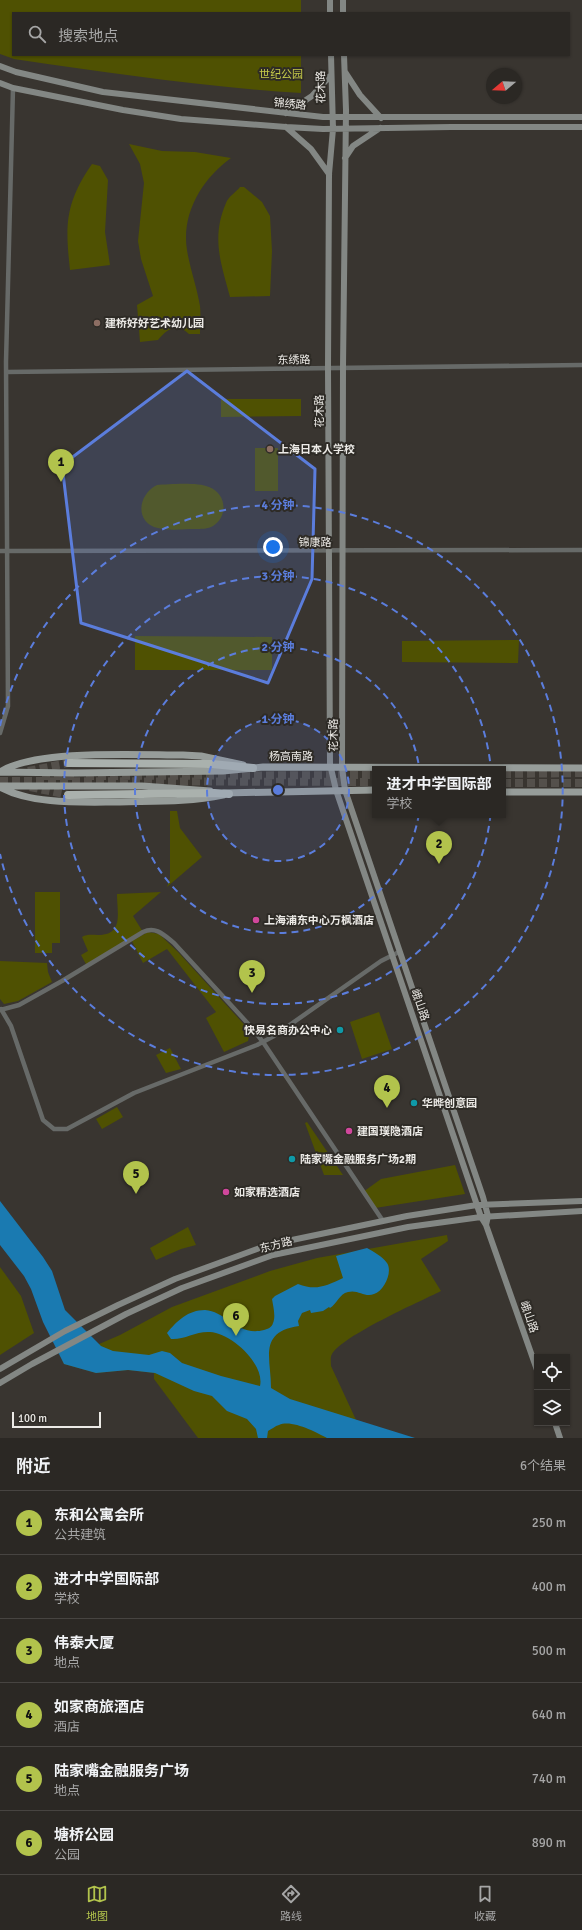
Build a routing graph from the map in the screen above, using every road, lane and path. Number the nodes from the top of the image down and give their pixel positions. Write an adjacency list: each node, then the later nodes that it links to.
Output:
1 (330, 0): 3 (main road)
2 (343, 0): 4 (main road)
3 (330, 12)
4 (343, 12)
5 (330, 56): 9 (main road, 花木路)
6 (344, 56): 8 (main road, 花木路)
7 (0, 66): 12 (main road, 锦绣路)
8 (345, 72): 14 (main road, 花木路); 16 (main road)
9 (331, 75): 12 (main road); 13 (main road, 花木路)
10 (0, 83): 11 (main road, 锦绣路)
11 (13, 88): 17 (main road, 锦绣路); 27 (street)
12 (286, 113): 13 (main road, 锦绣路)
13 (331, 117): 14 (main road, 锦绣路); 21 (main road, 花木路)
14 (345, 117): 16 (main road, 锦绣路); 19 (main road, 花木路)
15 (582, 117): 16 (main road, 锦绣路)
16 (381, 118)
17 (286, 127): 21 (main road, 锦绣路); 23 (main road)
18 (582, 127): 20 (main road, 锦绣路)
19 (345, 128): 20 (main road, 锦绣路); 21 (main road, 锦绣路); 22 (main road, 花木路)
20 (381, 128): 22 (main road)
21 (333, 129): 23 (main road, 花木路)
22 (345, 158): 25 (main road, 花木路)
23 (329, 174): 26 (main road, 花木路)
24 (582, 365): 25 (street, 东绣路)
25 (343, 367): 26 (street, 东绣路); 32 (main road, 花木路)
26 (328, 368): 27 (street, 东绣路); 31 (main road, 花木路)
27 (6, 372): 30 (street)
28 (582, 550): 32 (street, 锦康路)
29 (0, 551): 30 (street, 锦康路)
30 (8, 551): 31 (street, 锦康路); 33 (street)
31 (329, 551): 32 (street, 锦康路); 36 (main road, 花木路)
32 (342, 551): 37 (main road, 花木路)
33 (0, 733)
34 (68, 763): 35 (highway)
35 (253, 768): 36 (main road, 杨高南路); 41 (main road, 杨高南路); 41 (main road)
36 (331, 768): 37 (main road, 杨高南路); 43 (main road, 花木路)
37 (342, 768): 38 (main road, 杨高南路); 44 (main road, 花木路)
38 (372, 768)
39 (506, 768): 40 (main road, 杨高南路)
40 (582, 768)
41 (0, 772)
42 (0, 786): 48 (main road); 48 (main road)
43 (336, 790): 44 (main road); 48 (main road); 51 (main road, 峨山路)
44 (345, 790): 45 (main road); 50 (main road, 峨山路)
45 (372, 790)
46 (506, 792): 47 (main road)
47 (582, 792)
48 (229, 794): 49 (highway)
49 (68, 795)
50 (399, 952): 51 (street); 55 (main road, 峨山路)
51 (392, 955): 53 (street); 56 (main road, 峨山路)
52 (1, 1009): 53 (street); 53 (street)
53 (263, 1042): 60 (street)
54 (582, 1201): 55 (main road, 东方路)
55 (485, 1204): 56 (main road, 东方路); 58 (main road, 峨山路)
56 (478, 1205): 59 (main road, 峨山路); 60 (main road, 东方路)
57 (582, 1211): 58 (main road, 东方路)
58 (488, 1216): 59 (main road, 东方路); 61 (main road, 峨山路)
59 (481, 1217): 61 (main road, 峨山路); 64 (main road, 东方路)
60 (383, 1221): 63 (main road, 东方路)
61 (486, 1225): 62 (main road, 峨山路)
62 (534, 1361)
63 (0, 1369)
64 (1, 1383)
65 (556, 1426): 66 (main road)
66 (560, 1438)

